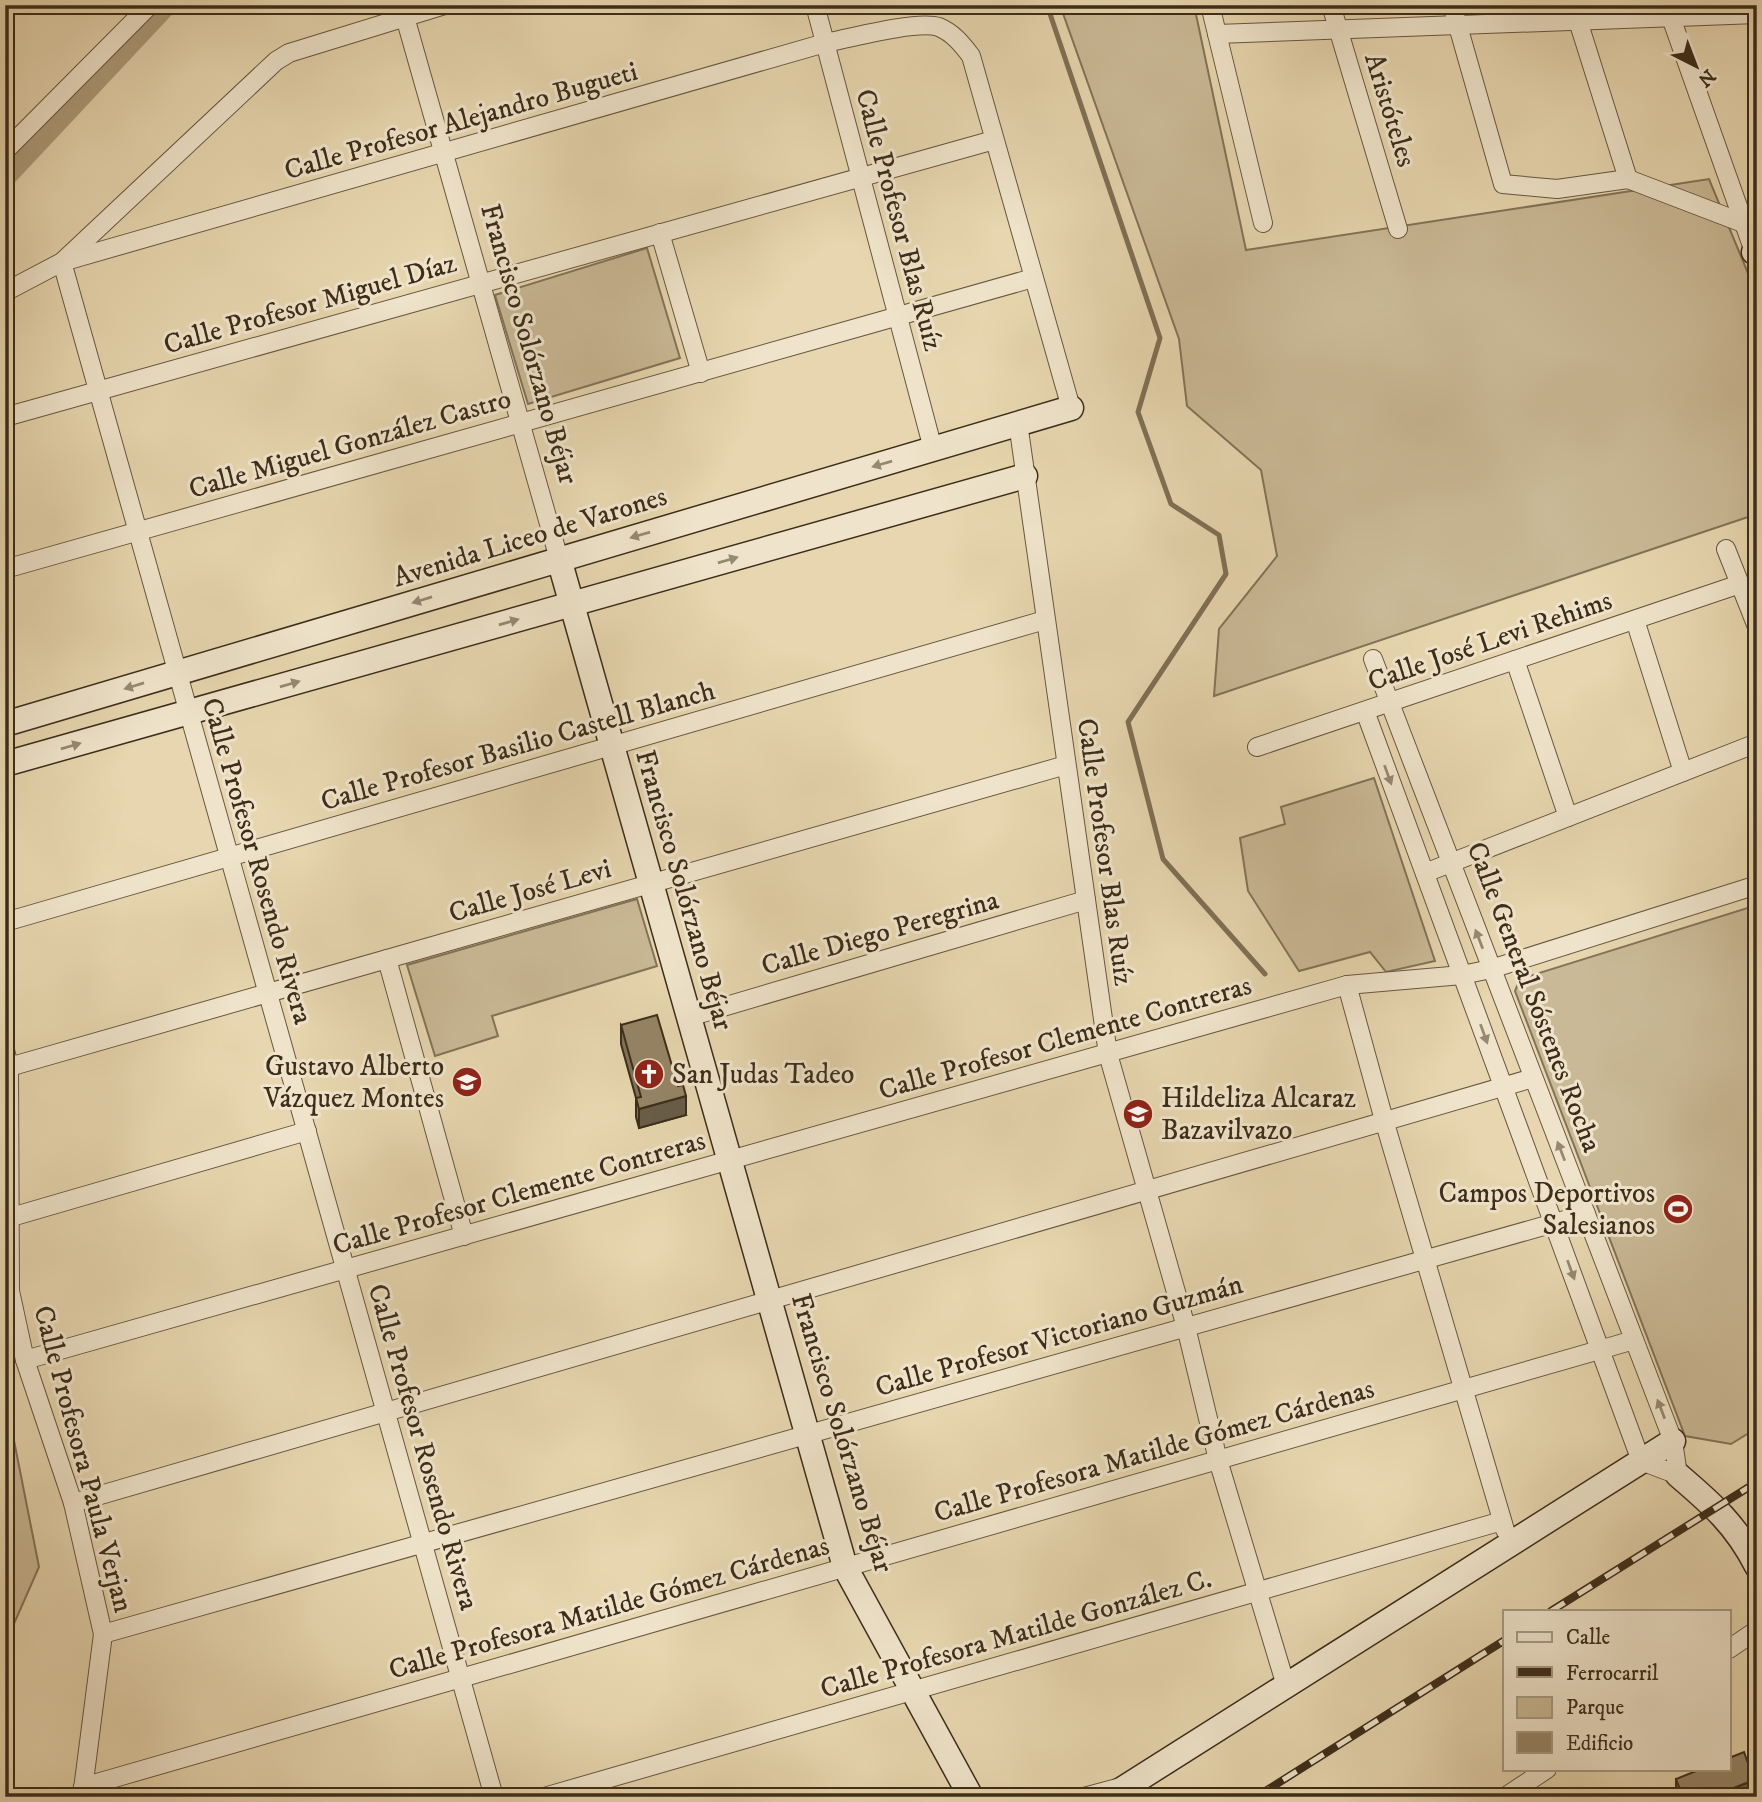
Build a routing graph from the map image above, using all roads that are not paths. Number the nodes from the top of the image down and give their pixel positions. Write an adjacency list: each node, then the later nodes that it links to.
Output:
1 (150, 5): 16 (street)
2 (445, 5): 10 (street)
3 (815, 5): 14 (street, Calle Profesor Blas Ruíz)
4 (1210, 5): 13 (street)
5 (1331, 5): 12 (street, Aristóteles)
6 (1452, 5): 11 (street)
7 (1669, 11): 8 (street); 9 (street); 21 (street)
8 (1575, 13): 11 (street); 19 (street)
9 (1757, 14)
10 (405, 17): 17 (street, Francisco Solórzano Béjar); 25 (street)
11 (1457, 25): 12 (street); 19 (street)
12 (1339, 30): 13 (street); 22 (street, Aristóteles)
13 (1217, 34): 20 (street)
14 (825, 43): 15 (street, Calle Profesor Alejandro Bugueti); 17 (street, Calle Profesor Alejandro Bugueti); 18 (street, Calle Profesor Blas Ruíz)
15 (993, 140): 18 (street, Calle Profesor Miguel Díaz); 26 (street)
16 (5, 151)
17 (444, 154): 25 (street, Calle Profesor Alejandro Bugueti); 27 (street, Francisco Solórzano Béjar)
18 (860, 177): 23 (street, Calle Profesor Miguel Díaz); 29 (street, Calle Profesor Blas Ruíz)
19 (1628, 179): 21 (street)
20 (1263, 223)
21 (1743, 223): 24 (street)
22 (1398, 229)
23 (660, 233): 27 (street, Calle Profesor Miguel Díaz); 30 (street)
24 (1756, 255)
25 (62, 262): 28 (street, Calle Profesor Alejandro Bugueti); 31 (street, Calle Profesor Rosendo Rivera)
26 (1033, 278): 29 (street, Calle Miguel González Castro); 32 (street)
27 (481, 284): 31 (street, Calle Profesor Miguel Díaz); 35 (street, Francisco Solórzano Béjar)
28 (5, 292)
29 (898, 317): 30 (street, Calle Miguel González Castro); 36 (street, Calle Profesor Blas Ruíz)
30 (701, 373): 35 (street, Calle Miguel González Castro)
31 (98, 391): 33 (street, Calle Profesor Miguel Díaz); 38 (street, Calle Profesor Rosendo Rivera)
32 (1071, 408): 34 (street, Avenida Liceo de Varones)
33 (5, 417)
34 (1018, 423): 36 (street, Avenida Liceo de Varones); 37 (street, Calle Profesor Blas Ruíz)
35 (520, 424): 38 (street, Calle Miguel González Castro); 40 (street, Francisco Solórzano Béjar)
36 (933, 449): 40 (street, Avenida Liceo de Varones, one-way to 40)
37 (1025, 476): 43 (street, one-way to 37); 44 (street, Calle Profesor Blas Ruíz)
38 (138, 532): 41 (street, Calle Miguel González Castro); 49 (street, Calle Profesor Rosendo Rivera)
39 (1726, 549): 42 (street)
40 (559, 559): 43 (street, Francisco Solórzano Béjar); 49 (street, Avenida Liceo de Varones, one-way to 49)
41 (5, 569)
42 (1740, 584): 45 (street, Calle José Levi Rehims); 46 (street)
43 (572, 604): 52 (street, one-way to 43); 55 (street, Francisco Solórzano Béjar)
44 (1045, 620): 55 (street, Calle Profesor Basilio Castell Blanch); 58 (street, Calle Profesor Blas Ruíz)
45 (1634, 620): 48 (street, Calle José Levi Rehims); 59 (street)
46 (1757, 627)
47 (1373, 659): 50 (street, Calle General Sóstenes Rocha)
48 (1515, 660): 50 (street, Calle José Levi Rehims); 60 (street)
49 (177, 673): 52 (street, Calle Profesor Rosendo Rivera); 53 (street, Avenida Liceo de Varones, one-way to 53)
50 (1388, 702): 51 (street, Calle José Levi Rehims); 62 (street, Calle General Sóstenes Rocha)
51 (1365, 710): 56 (street, Calle José Levi Rehims); 63 (street, Calle General Sóstenes Rocha, one-way to 63)
52 (188, 712): 57 (street, one-way to 52); 61 (street, Calle Profesor Rosendo Rivera)
53 (5, 724)
54 (1757, 743): 59 (street)
55 (612, 746): 61 (street, Calle Profesor Basilio Castell Blanch); 64 (street, Francisco Solórzano Béjar)
56 (1257, 747)
57 (5, 764)
58 (1066, 765): 64 (street, Calle José Levi); 66 (street, Calle Profesor Blas Ruíz)
59 (1683, 772): 60 (street)
60 (1568, 817): 62 (street)
61 (229, 857): 67 (street, Calle Profesor Basilio Castell Blanch); 72 (street, Calle Profesor Rosendo Rivera)
62 (1450, 863): 63 (street); 69 (street, Calle General Sóstenes Rocha, one-way to 62)
63 (1425, 873): 70 (street, Calle General Sóstenes Rocha)
64 (651, 883): 68 (street, Calle José Levi); 73 (street, Francisco Solórzano Béjar)
65 (1757, 885): 69 (street, Calle Profesor Clemente Contreras)
66 (1086, 900): 73 (street, Calle Diego Peregrina); 74 (street, Calle Profesor Blas Ruíz)
67 (5, 922)
68 (387, 959): 72 (street, Calle José Levi); 85 (street)
69 (1491, 969): 70 (street, Calle Profesor Clemente Contreras); 76 (street, Calle General Sóstenes Rocha)
70 (1462, 975): 71 (street, Calle Profesor Clemente Contreras); 77 (street, Calle General Sóstenes Rocha, one-way to 77)
71 (1348, 985): 74 (street, Calle Profesor Clemente Contreras); 78 (street)
72 (267, 993): 75 (street, Calle José Levi); 79 (street, Calle Profesor Rosendo Rivera)
73 (689, 1017): 80 (street, Francisco Solórzano Béjar)
74 (1108, 1054): 80 (street, Calle Profesor Clemente Contreras); 81 (street, Calle Profesor Blas Ruíz)
75 (7, 1058): 83 (street, Calle Profesora Paula Verjan)
76 (1533, 1078): 77 (street); 82 (street, Calle General Sóstenes Rocha, one-way to 76)
77 (1503, 1086): 78 (street); 84 (street, Calle General Sóstenes Rocha)
78 (1384, 1120): 81 (street); 86 (street)
79 (307, 1131): 83 (street); 87 (street, Calle Profesor Rosendo Rivera)
80 (730, 1161): 85 (street, Calle Profesor Clemente Contreras); 88 (street, Francisco Solórzano Béjar)
81 (1147, 1189): 88 (street); 89 (street, Calle Profesor Blas Ruíz)
82 (1586, 1214): 84 (street, Calle Profesor Victoriano Guzmán); 90 (street, Calle General Sóstenes Rocha)
83 (8, 1217): 92 (street, Calle Profesora Paula Verjan)
84 (1554, 1223): 86 (street, Calle Profesor Victoriano Guzmán); 91 (street, Calle General Sóstenes Rocha, one-way to 91)
85 (464, 1236): 87 (street, Calle Profesor Clemente Contreras)
86 (1424, 1260): 89 (street, Calle Profesor Victoriano Guzmán); 93 (street)
87 (346, 1269): 92 (street, Calle Profesor Clemente Contreras); 94 (street, Calle Profesor Rosendo Rivera)
88 (769, 1299): 94 (street); 95 (street, Francisco Solórzano Béjar)
89 (1186, 1327): 95 (street, Calle Profesor Victoriano Guzmán); 97 (street, Calle Profesor Blas Ruíz)
90 (1634, 1340): 91 (street, Calle Profesora Matilde Gómez Cárdenas); 96 (street, Calle General Sóstenes Rocha, one-way to 90)
91 (1601, 1350): 93 (street, Calle Profesora Matilde Gómez Cárdenas); 98 (street, Calle General Sóstenes Rocha)
92 (26, 1360): 100 (street, Calle Profesora Paula Verjan)
93 (1462, 1389): 97 (street, Calle Profesora Matilde Gómez Cárdenas); 101 (street)
94 (385, 1411): 100 (street); 102 (street, Calle Profesor Rosendo Rivera)
95 (807, 1434): 102 (street, Calle Profesor Victoriano Guzmán); 104 (street, Francisco Solórzano Béjar)
96 (1673, 1441): 98 (street); 99 (street, Calle General Sóstenes Rocha)
97 (1218, 1460): 104 (street, Calle Profesora Matilde Gómez Cárdenas); 105 (street, Calle Profesor Blas Ruíz)
98 (1641, 1461): 99 (street); 101 (street)
99 (1678, 1475): 103 (street)
100 (73, 1503): 107 (street, Calle Profesora Paula Verjan)
101 (1506, 1533): 105 (street, Calle Profesora Matilde González C.); 110 (street)
102 (423, 1544): 107 (street, Calle Profesor Victoriano Guzmán); 109 (street, Calle Profesor Rosendo Rivera)
103 (1757, 1566)
104 (845, 1567): 109 (street, Calle Profesora Matilde Gómez Cárdenas); 111 (street, Francisco Solórzano Béjar)
105 (1256, 1592): 110 (street, Calle Profesor Blas Ruíz); 111 (street, Calle Profesora Matilde González C.)
106 (1757, 1630): 108 (street)
107 (103, 1634): 114 (street, Calle Profesora Paula Verjan)
108 (1730, 1648)
109 (461, 1678): 114 (street, Calle Profesora Matilde Gómez Cárdenas); 115 (street, Calle Profesor Rosendo Rivera)
110 (1286, 1686): 113 (street)
111 (913, 1691): 116 (street, Calle Profesora Matilde González C.); 117 (street, Francisco Solórzano Béjar)
112 (1546, 1770): 119 (street)
113 (1120, 1790): 118 (street)
114 (82, 1792)
115 (494, 1797)
116 (544, 1797)
117 (971, 1797)
118 (1084, 1797)
119 (1505, 1797)

